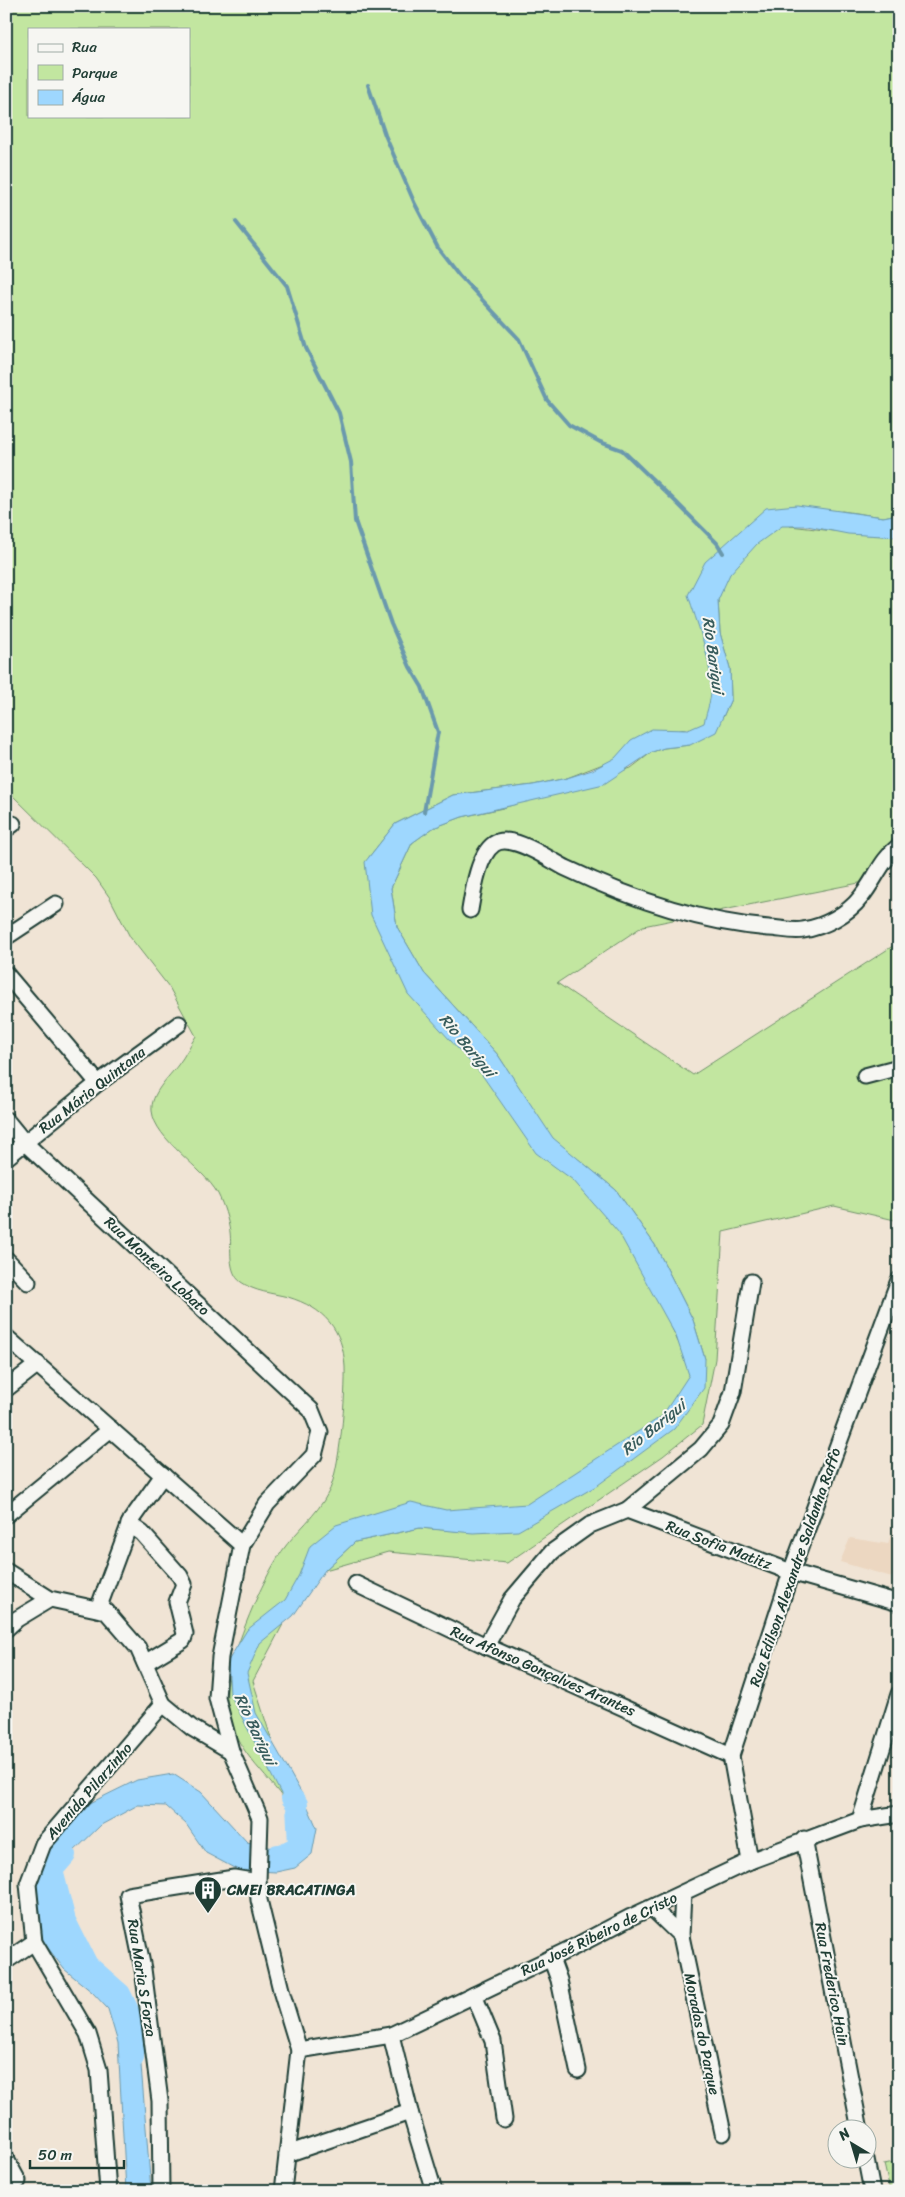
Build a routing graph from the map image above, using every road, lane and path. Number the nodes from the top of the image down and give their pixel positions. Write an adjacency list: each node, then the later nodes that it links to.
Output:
1 (899, 846): 3 (street)
2 (56, 904): 4 (street)
3 (470, 910)
4 (6, 937)
5 (6, 974): 9 (street)
6 (179, 1024): 9 (street, Rua Mário Quintana)
7 (899, 1067): 8 (street)
8 (865, 1076)
9 (98, 1083): 11 (street, Rua Mário Quintana)
10 (6, 1120): 11 (street, Rua Monteiro Lobato)
11 (24, 1142): 12 (street, Rua Mário Quintana); 25 (street, Rua Monteiro Lobato)
12 (6, 1158)
13 (6, 1259): 15 (street)
14 (899, 1280): 27 (street, Rua Edilson Alexandre Saldanha Raffo)
15 (28, 1282)
16 (751, 1282): 22 (street)
17 (6, 1337): 18 (street)
18 (38, 1364): 19 (street); 20 (street)
19 (6, 1389)
20 (111, 1429): 21 (street); 23 (street)
21 (164, 1475): 24 (street); 25 (street)
22 (627, 1510): 27 (street, Rua Sofia Matitz); 33 (street)
23 (6, 1515)
24 (129, 1524): 31 (street); 34 (street)
25 (242, 1545): 37 (street)
26 (6, 1571): 29 (street)
27 (791, 1572): 30 (street, Rua Sofia Matitz); 38 (street, Rua Edilson Alexandre Saldanha Raffo)
28 (356, 1584): 33 (street, Rua Afonso Gonçalves Arantes)
29 (50, 1599): 31 (street); 32 (street)
30 (899, 1603)
31 (98, 1609): 34 (street)
32 (6, 1629)
33 (486, 1646): 38 (street, Rua Afonso Gonçalves Arantes)
34 (145, 1663): 36 (street)
35 (899, 1694): 40 (street)
36 (163, 1704): 37 (street); 47 (street, Avenida Pilarzinho)
37 (231, 1751): 43 (street)
38 (731, 1756): 42 (street, Rua Edilson Alexandre Saldanha Raffo)
39 (899, 1814): 40 (street, Rua José Ribeiro de Cristo)
40 (860, 1820): 41 (street, Rua José Ribeiro de Cristo)
41 (804, 1839): 42 (street, Rua José Ribeiro de Cristo); 56 (street, Rua Frederico Hain)
42 (750, 1861): 44 (street, Rua José Ribeiro de Cristo)
43 (258, 1879): 52 (street); 63 (street, Rua Maria S Forza)
44 (683, 1893): 45 (street, Rua José Ribeiro de Cristo); 46 (street, Moradas do Parque)
45 (652, 1908): 46 (street); 48 (street, Rua José Ribeiro de Cristo)
46 (681, 1936): 57 (street, Moradas do Parque)
47 (34, 1942): 49 (street); 62 (street, Avenida Pilarzinho)
48 (551, 1958): 50 (street, Rua José Ribeiro de Cristo); 53 (street)
49 (6, 1961)
50 (474, 1995): 51 (street, Rua José Ribeiro de Cristo); 55 (street)
51 (391, 2035): 52 (street, Rua José Ribeiro de Cristo); 54 (street)
52 (299, 2050): 58 (street)
53 (578, 2070)
54 (410, 2112): 58 (street); 65 (street)
55 (504, 2119)
56 (858, 2120)
57 (723, 2133)
58 (287, 2154): 64 (street)
59 (6, 2159): 61 (street)
60 (868, 2170): 66 (street)
61 (18, 2182)
62 (108, 2191)
63 (161, 2191)
64 (283, 2191)
65 (434, 2191)
66 (872, 2191)

